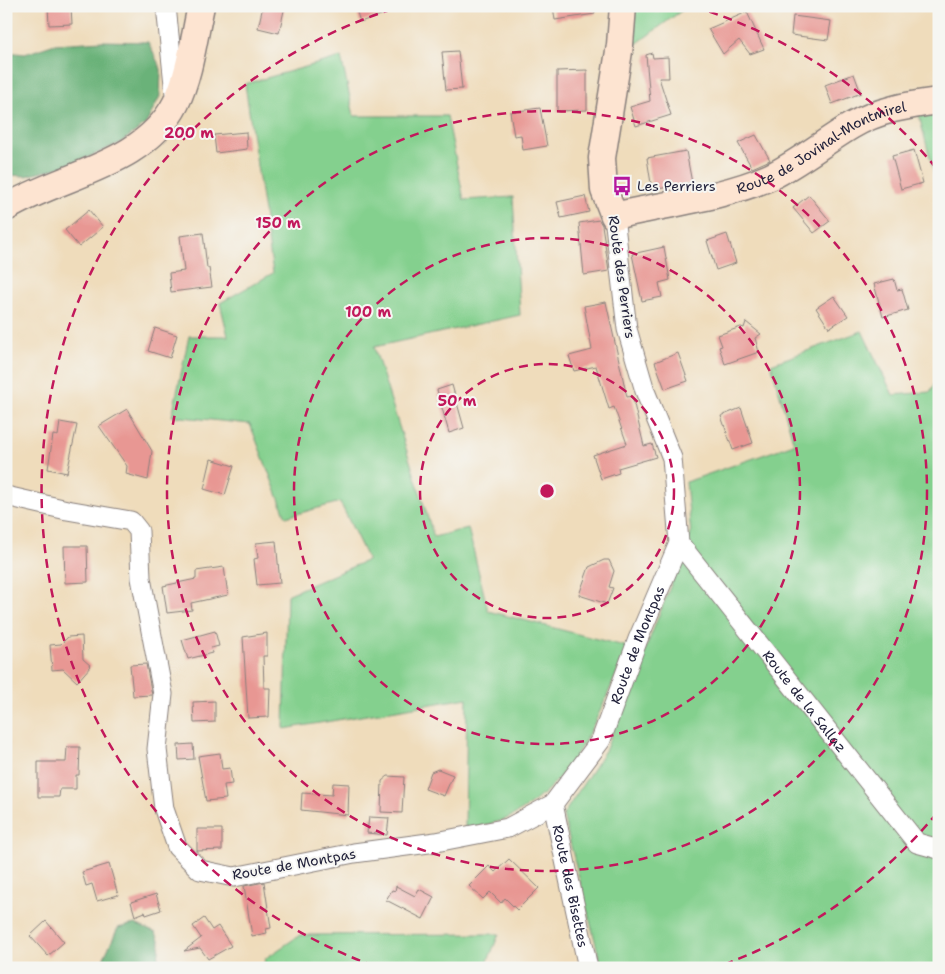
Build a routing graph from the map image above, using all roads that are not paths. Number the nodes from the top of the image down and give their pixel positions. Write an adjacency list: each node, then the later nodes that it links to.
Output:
1 (166, 6): 5 (street)
2 (201, 6): 5 (street)
3 (623, 6): 7 (street, Route des Perriers)
4 (939, 101): 7 (street, Route de Jovinal-Montmirel)
5 (176, 102): 6 (street)
6 (6, 208)
7 (614, 216): 9 (street, Route des Perriers)
8 (6, 496): 10 (street, Route de Montpas)
9 (679, 543): 10 (street, Route de Montpas); 11 (street, Route de la Sallaz)
10 (553, 804): 12 (street, Route des Bisettes)
11 (939, 850)
12 (588, 968)

